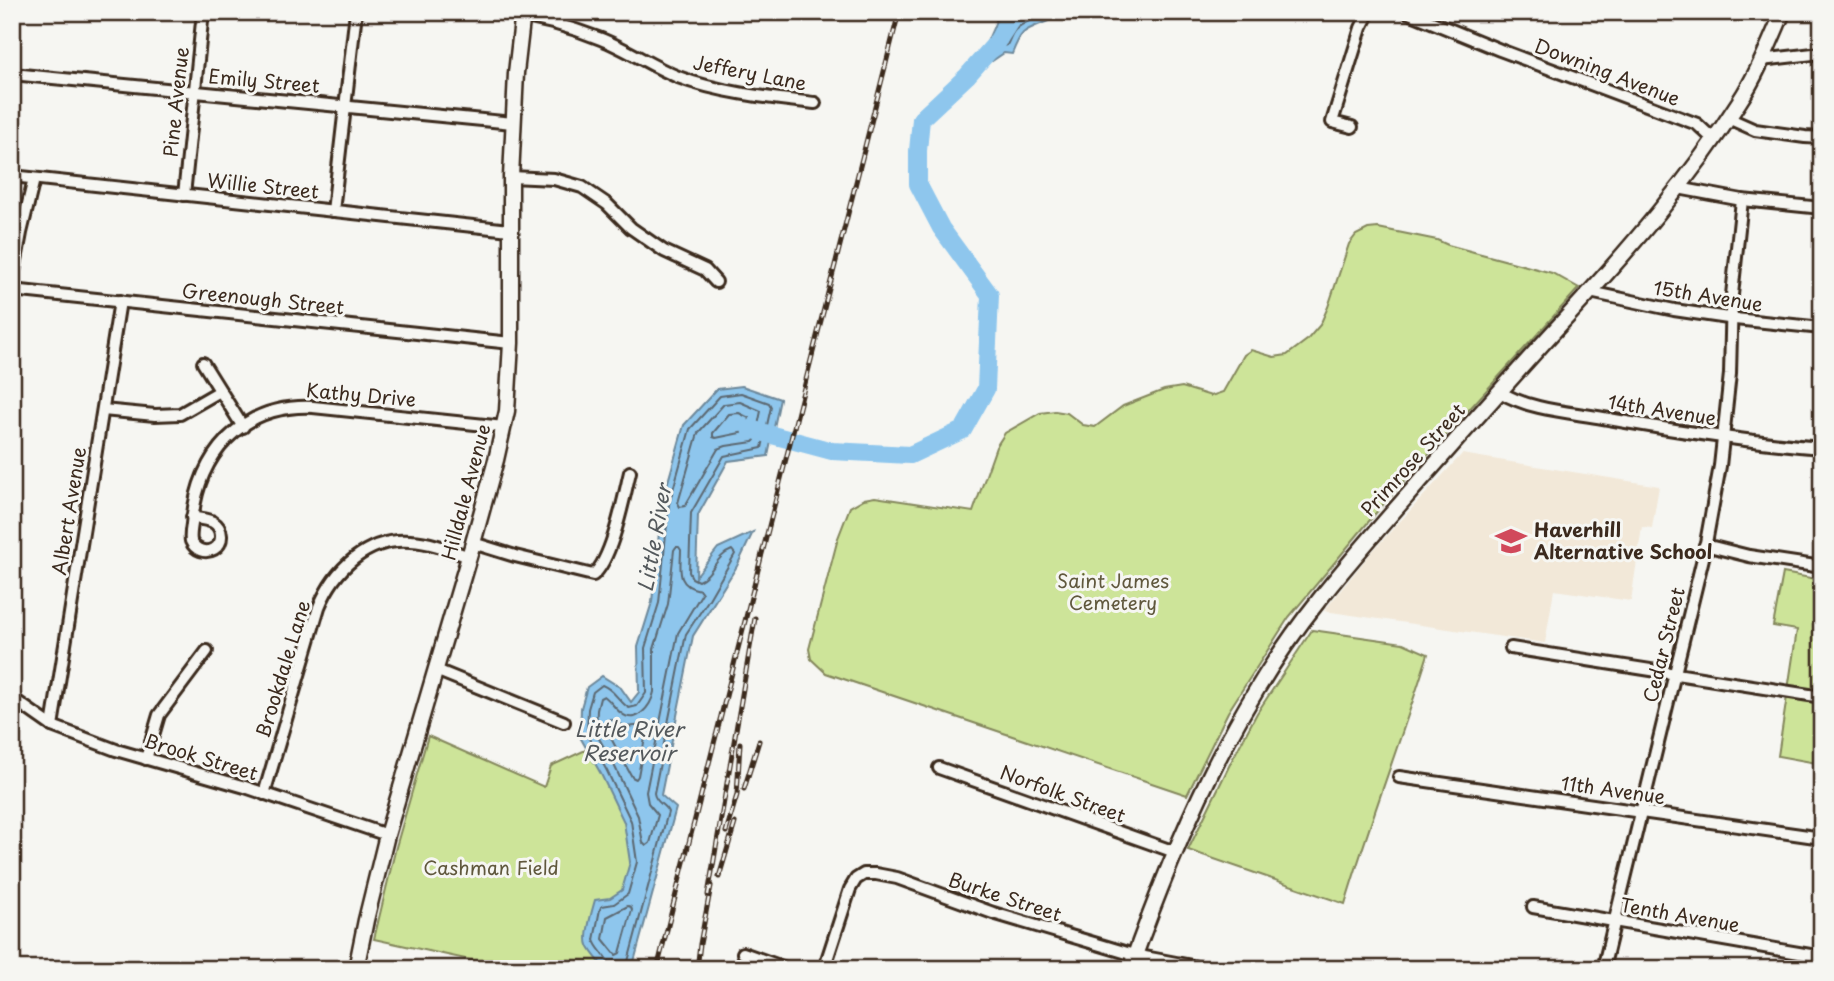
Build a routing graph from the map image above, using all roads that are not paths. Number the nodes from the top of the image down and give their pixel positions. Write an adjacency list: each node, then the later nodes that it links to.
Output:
1 (203, 12): 11 (street, Pine Avenue)
2 (356, 12): 13 (street)
3 (491, 12): 7 (street, Jeffery Lane)
4 (1370, 12): 16 (street)
5 (1407, 12): 18 (street, Downing Avenue)
6 (1783, 12): 9 (main road, Primrose Street)
7 (523, 14): 12 (street, Jeffery Lane); 15 (main road, Hilldale Avenue)
8 (1822, 53): 9 (street)
9 (1761, 60): 14 (main road, Primrose Street)
10 (12, 74): 11 (street, Emily Street)
11 (195, 92): 13 (street, Emily Street); 23 (street, Pine Avenue)
12 (815, 103)
13 (345, 106): 15 (street, Emily Street); 26 (street)
14 (1728, 118): 17 (street); 18 (main road, Primrose Street)
15 (513, 123): 20 (main road, Hilldale Avenue)
16 (1352, 127)
17 (1822, 138)
18 (1713, 139): 22 (main road, Primrose Street)
19 (12, 176): 21 (street, Willie Street)
20 (510, 177): 27 (main road, Hilldale Avenue); 30 (street)
21 (34, 179): 23 (street, Willie Street); 28 (street)
22 (1678, 188): 24 (street); 32 (main road, Primrose Street)
23 (184, 195): 26 (street, Willie Street)
24 (1742, 200): 25 (street); 34 (street, Cedar Street)
25 (1822, 208)
26 (333, 211): 27 (street, Willie Street)
27 (510, 230): 36 (main road, Hilldale Avenue)
28 (16, 240): 29 (street)
29 (12, 282)
30 (716, 282)
31 (12, 290): 33 (street, Greenough Street)
32 (1590, 292): 34 (street, 15th Avenue); 39 (main road, Primrose Street)
33 (120, 302): 36 (street, Greenough Street); 40 (street, Albert Avenue)
34 (1731, 319): 35 (street, 15th Avenue); 43 (street, Cedar Street)
35 (1822, 328)
36 (511, 344): 42 (main road, Hilldale Avenue)
37 (203, 363): 38 (street)
38 (220, 391): 40 (street); 41 (street)
39 (1500, 392): 43 (street, 14th Avenue); 65 (main road, Primrose Street)
40 (103, 410): 57 (street, Albert Avenue)
41 (243, 427): 42 (street, Kathy Drive); 46 (street, Kathy Drive)
42 (504, 427): 48 (main road, Hilldale Avenue)
43 (1723, 438): 44 (street, 14th Avenue); 47 (street, Cedar Street)
44 (1822, 448)
45 (630, 472): 48 (street, Brookdale Lane)
46 (192, 517)
47 (1705, 545): 49 (street); 53 (street, Cedar Street)
48 (471, 550): 52 (main road, Hilldale Avenue); 61 (street, Brookdale Lane)
49 (1822, 567)
50 (1511, 648): 53 (street)
51 (207, 651): 58 (street)
52 (436, 670): 56 (street); 63 (main road, Hilldale Avenue)
53 (1675, 673): 54 (street); 62 (street, Cedar Street)
54 (1822, 697)
55 (12, 698): 57 (street, Brook Street)
56 (564, 722)
57 (52, 726): 58 (street, Brook Street)
58 (146, 759): 61 (street, Brook Street)
59 (939, 768): 65 (street, Norfolk Street)
60 (1399, 777): 62 (street, 11th Avenue)
61 (264, 794): 63 (street, Brook Street)
62 (1641, 812): 64 (street, 11th Avenue); 67 (street, Cedar Street)
63 (387, 835): 71 (main road, Hilldale Avenue)
64 (1822, 838)
65 (1175, 852): 70 (main road, Primrose Street)
66 (1533, 906): 67 (street, Tenth Avenue)
67 (1615, 921): 69 (street, Tenth Avenue); 75 (street, Cedar Street)
68 (743, 953): 72 (street)
69 (1822, 957)
70 (1132, 962): 73 (street, Burke Street); 74 (street, Burke Street)
71 (356, 969)
72 (788, 969)
73 (824, 969)
74 (1208, 969)
75 (1603, 969)

